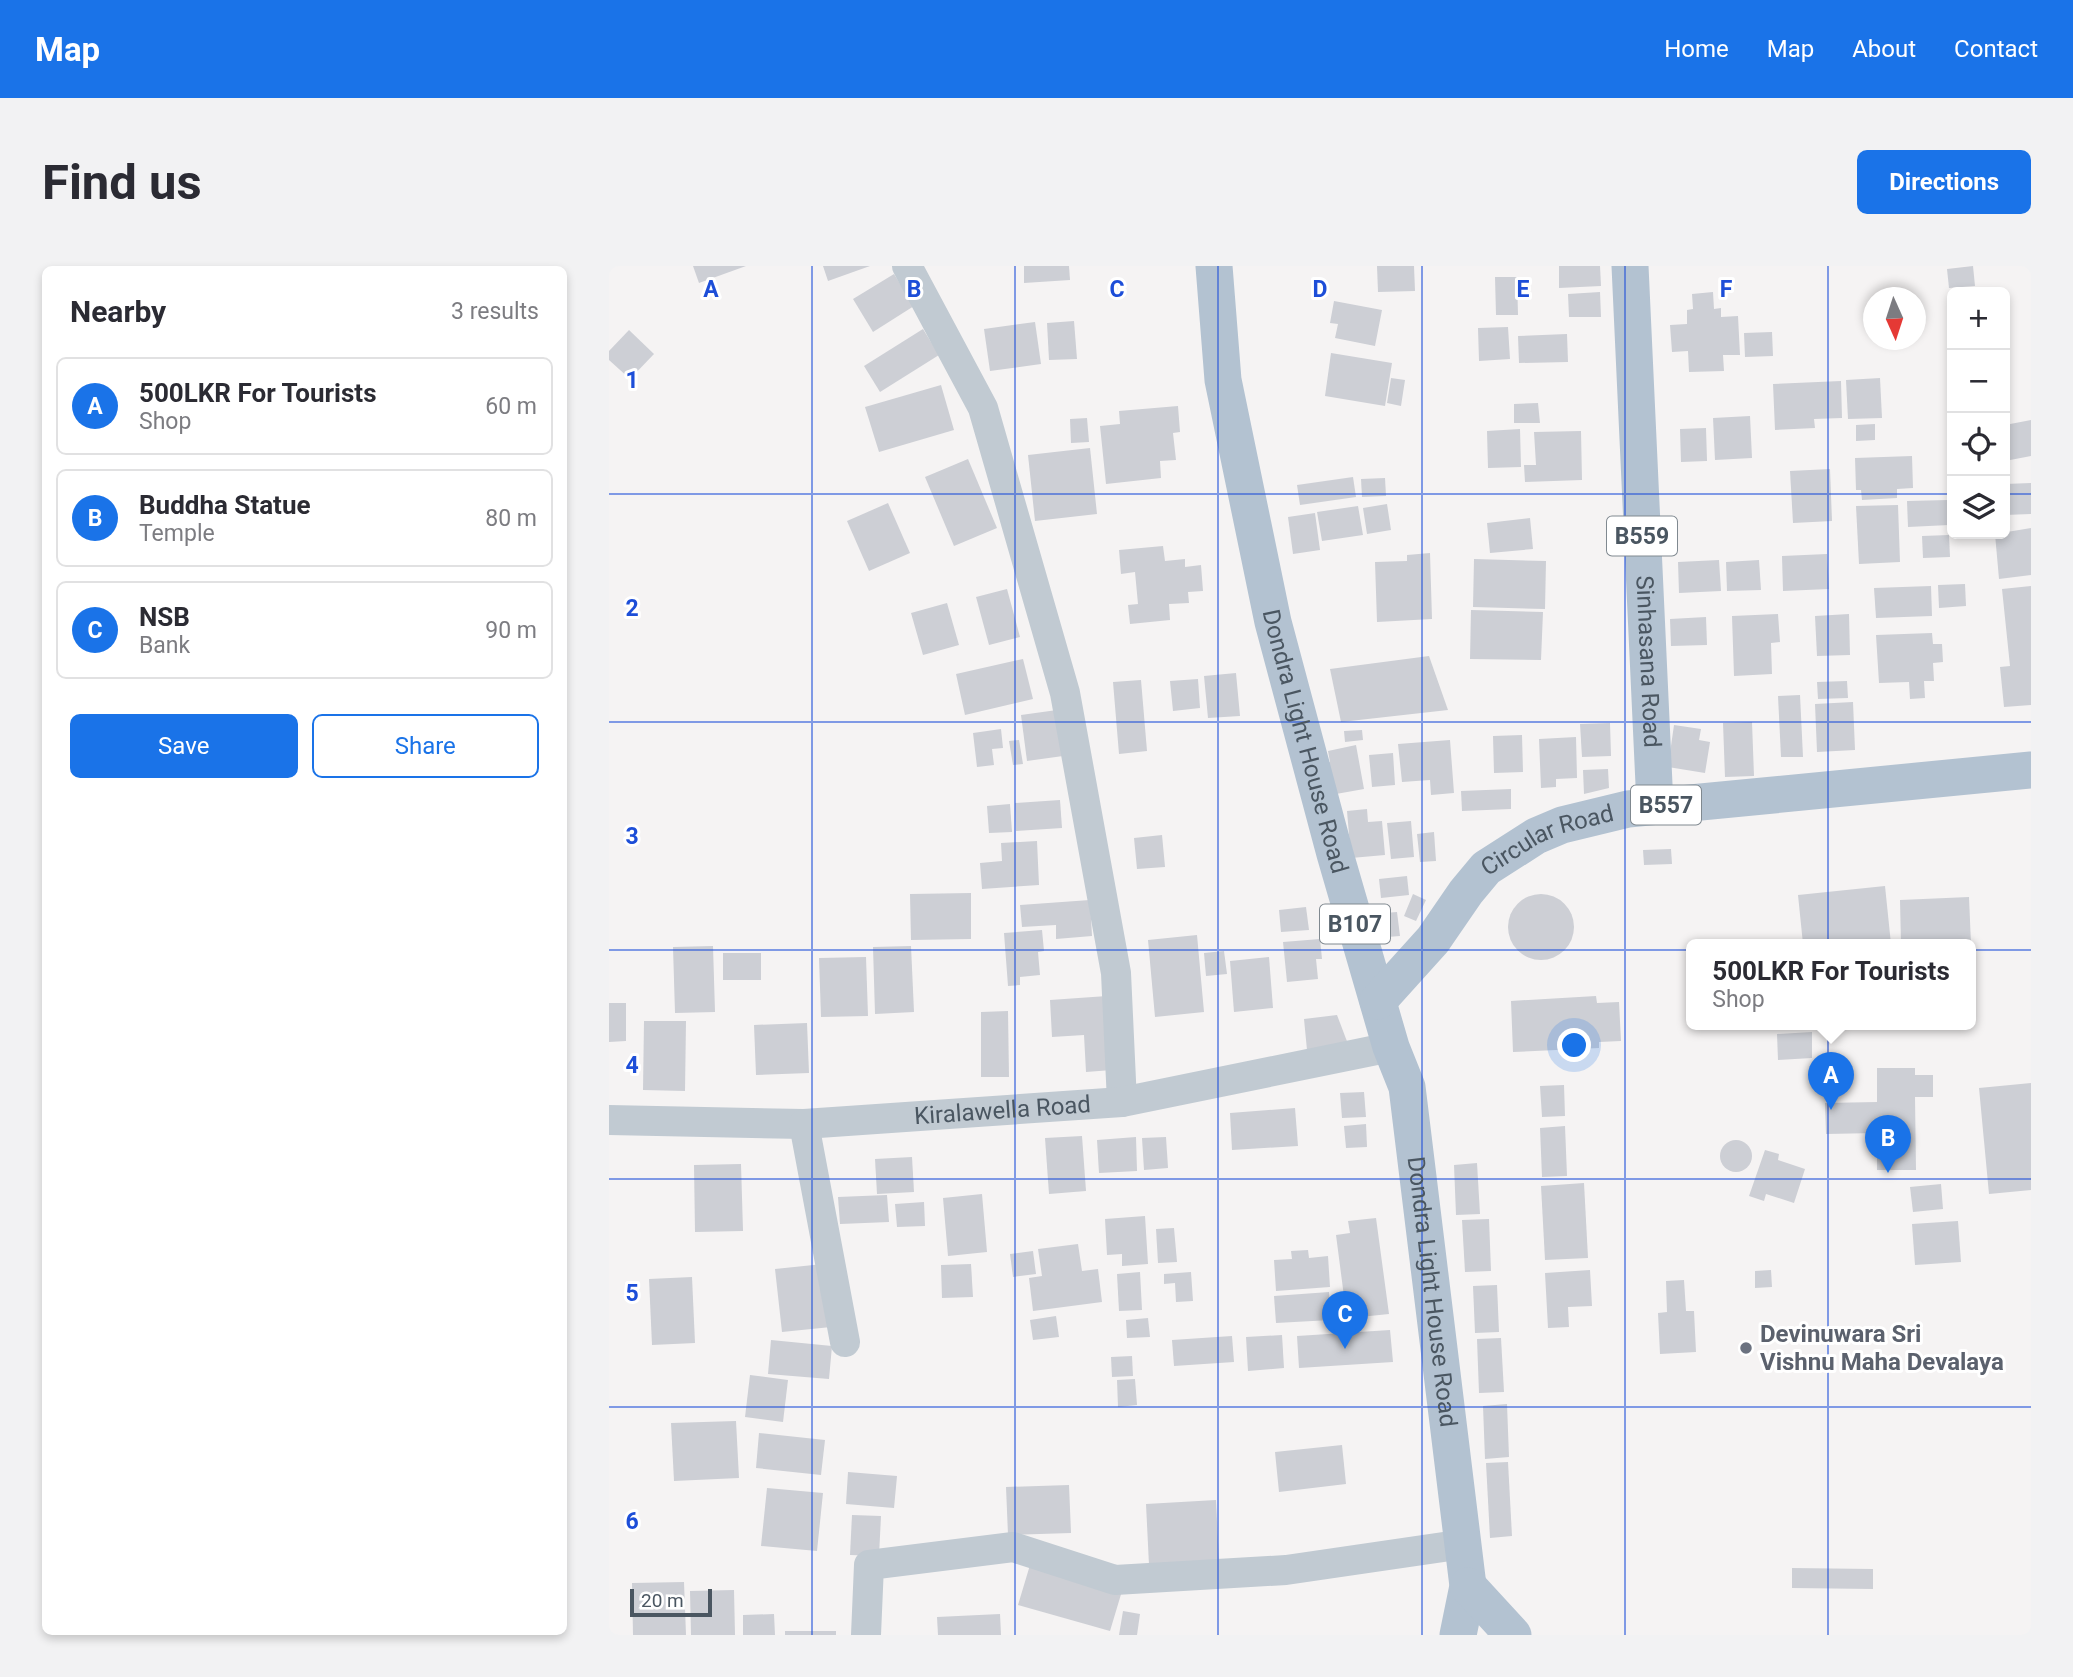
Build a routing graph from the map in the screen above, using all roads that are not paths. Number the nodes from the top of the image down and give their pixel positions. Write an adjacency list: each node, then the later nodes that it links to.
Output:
1 (907, 266): 8 (street)
2 (1214, 266): 6 (main road, Dondra Light House Road / B107)
3 (1630, 266): 5 (main road, Sinhasana Road / B559)
4 (2031, 770): 5 (main road, Circular Road / B557)
5 (1655, 806): 6 (main road, Circular Road / B557)
6 (1378, 1001): 7 (main road, Dondra Light House Road / B107)
7 (1391, 1047): 8 (street, Kiralawella Road); 12 (main road, Dondra Light House Road / B107)
8 (1122, 1102): 10 (street, Kiralawella Road)
9 (609, 1119): 10 (street, Kiralawella Road)
10 (804, 1124): 11 (street)
11 (845, 1342)
12 (1464, 1544): 13 (main road, Dondra Light House Road / B107); 14 (street)
13 (1468, 1586): 15 (main road, Dondra Light House Road / B107); 16 (main road)
14 (866, 1635)
15 (1458, 1635)
16 (1513, 1635)

